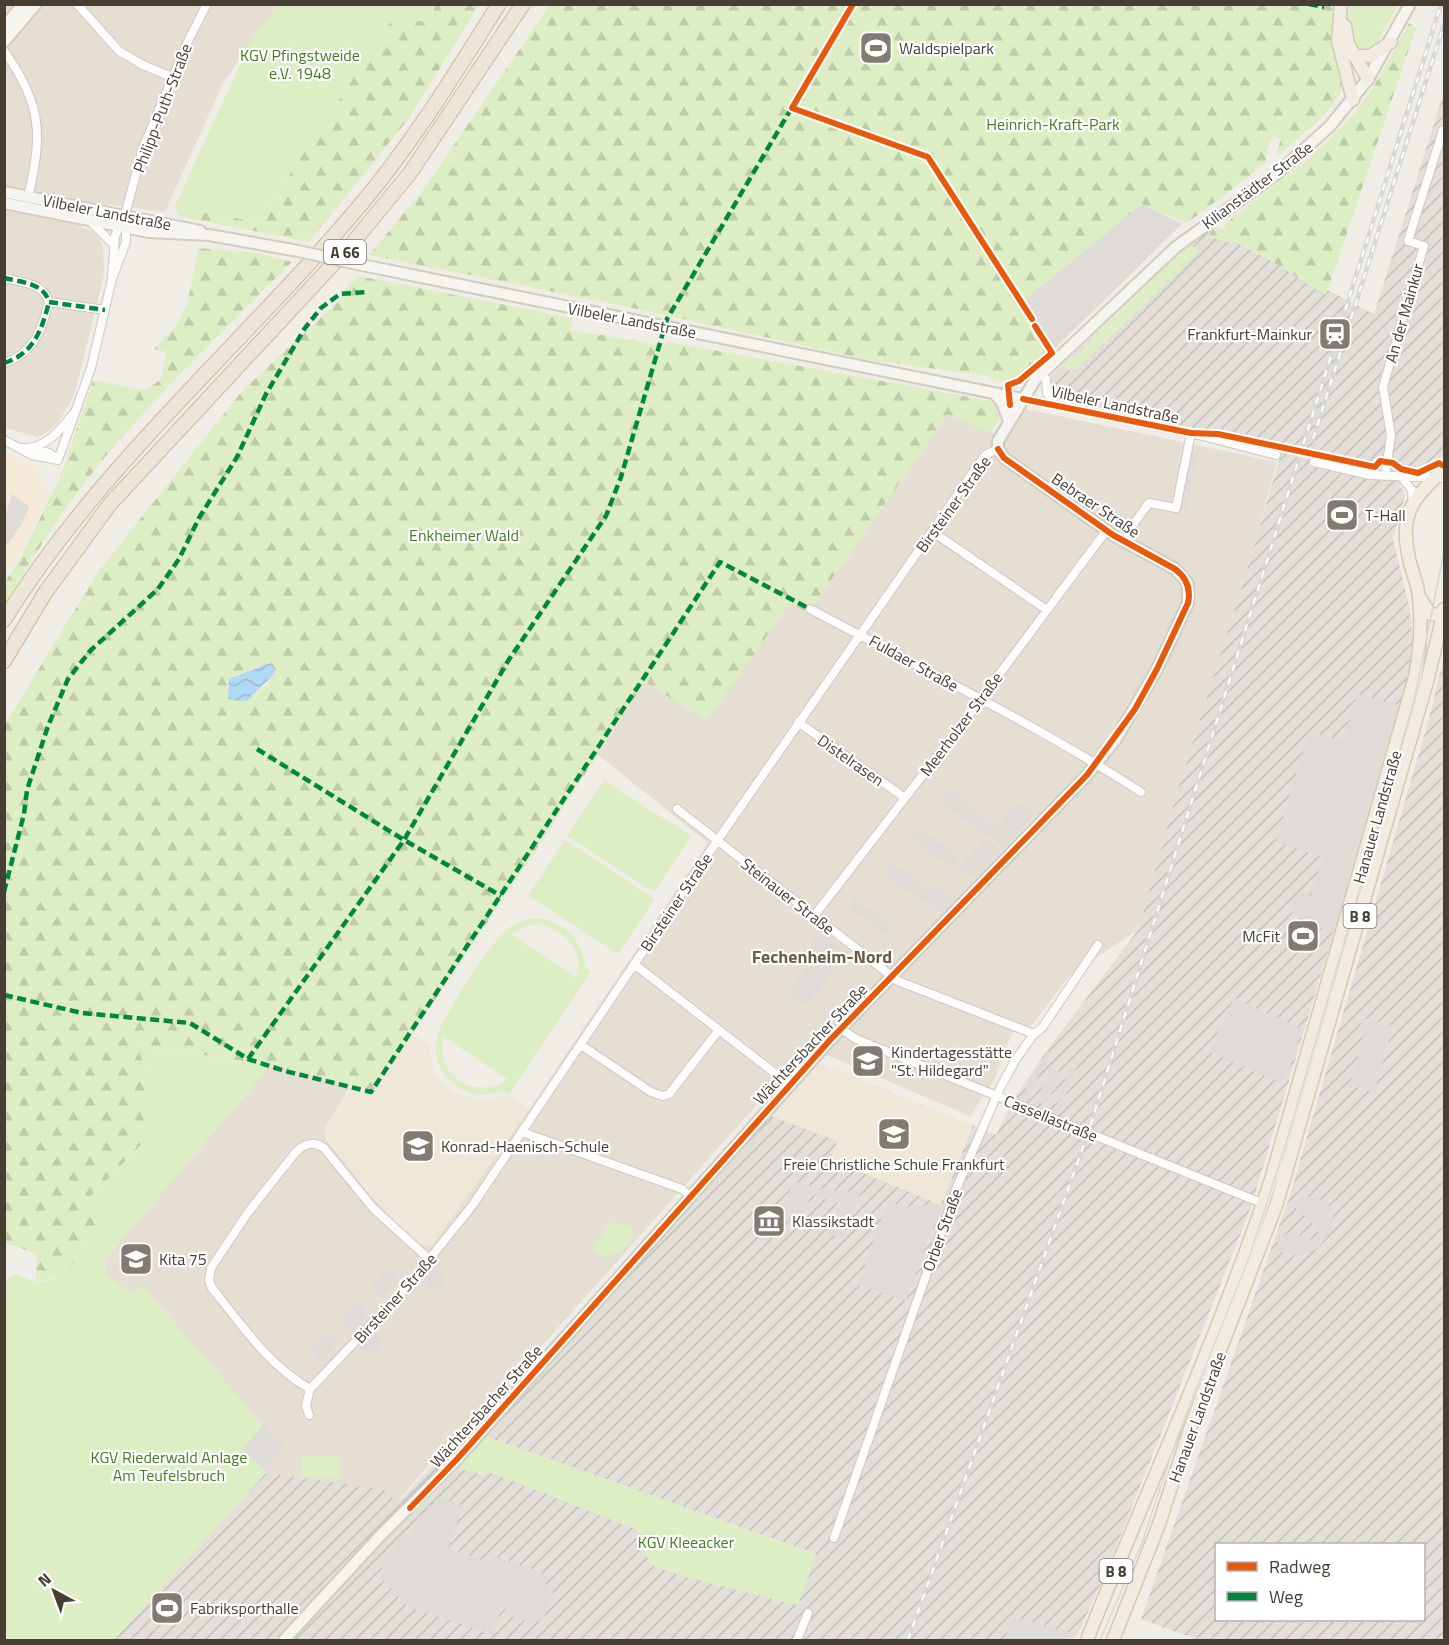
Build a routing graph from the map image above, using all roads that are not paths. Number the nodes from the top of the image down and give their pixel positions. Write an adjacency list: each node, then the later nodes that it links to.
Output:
1 (23, 4): 10 (street)
2 (36, 4): 11 (street)
3 (77, 4): 15 (street)
4 (207, 4): 15 (street, Philipp-Puth-Straße)
5 (499, 4): 61 (highway, A 66)
6 (523, 4): 63 (highway, A 66)
7 (1341, 4): 14 (main road)
8 (1348, 4): 14 (main road)
9 (1410, 4): 12 (street, Kilianstädter Straße)
10 (4, 27)
11 (4, 42)
12 (1390, 42): 14 (main road); 16 (street, Kilianstädter Straße)
13 (4, 51): 20 (street)
14 (1349, 58): 16 (main road); 17 (main road)
15 (172, 77): 22 (street, Philipp-Puth-Straße)
16 (1368, 80): 17 (street, Kilianstädter Straße)
17 (1353, 100): 34 (street, Kilianstädter Straße)
18 (1443, 130): 48 (street, An der Mainkur)
19 (4, 192): 20 (street, Vilbeler Landstraße)
20 (28, 197): 22 (street, Vilbeler Landstraße)
21 (4, 202): 23 (street, Vilbeler Landstraße)
22 (125, 215): 24 (street); 26 (street, Vilbeler Landstraße)
23 (82, 218): 24 (street, Vilbeler Landstraße); 28 (street)
24 (123, 227): 25 (street, Vilbeler Landstraße); 27 (street); 28 (street)
25 (149, 232): 26 (street, Vilbeler Landstraße); 27 (street)
26 (209, 235): 35 (street, Vilbeler Landstraße, bridge)
27 (126, 242): 30 (street)
28 (113, 244): 30 (street)
29 (4, 278): 31 (street)
30 (112, 279): 32 (street)
31 (49, 302): 32 (street); 33 (street)
32 (105, 310): 37 (street)
33 (4, 363)
34 (1040, 379): 35 (street); 36 (street, Birsteiner Straße); 38 (street, Vilbeler Landstraße)
35 (994, 393): 36 (street, Vilbeler Landstraße); 39 (street)
36 (1023, 399): 38 (street, Vilbeler Landstraße); 39 (street, Birsteiner Straße)
37 (79, 405): 43 (street); 46 (street)
38 (1055, 405): 40 (street, Vilbeler Landstraße)
39 (1009, 421): 44 (street, Birsteiner Straße)
40 (1191, 433): 45 (street, Vilbeler Landstraße); 52 (street, Vilbeler Landstraße)
41 (4, 440): 42 (street)
42 (21, 448): 43 (street); 46 (street)
43 (33, 449): 46 (street)
44 (998, 449): 53 (street, Bebraer Straße); 54 (street, Birsteiner Straße)
45 (1276, 455)
46 (58, 460)
47 (1314, 462): 48 (street)
48 (1385, 476): 50 (street)
49 (1442, 476): 50 (street); 51 (main road)
50 (1402, 478): 51 (street)
51 (1412, 503): 57 (main road, Hanauer Landstraße / B 8)
52 (1176, 508): 55 (street, Bebraer Straße)
53 (1106, 531): 55 (street, Bebraer Straße); 59 (street, Meerholzer Straße)
54 (933, 532): 59 (street); 62 (street, Birsteiner Straße)
55 (1121, 540): 56 (street, Bebraer Straße)
56 (1184, 577): 66 (street, Wächtersbacher Straße)
57 (1419, 597): 60 (main road); 84 (main road, Hanauer Landstraße / B 8)
58 (810, 609): 62 (street, Fuldaer Straße)
59 (1047, 610): 64 (street, Meerholzer Straße)
60 (1444, 610): 82 (main road, Hanauer Landstraße / B 8)
61 (4, 620)
62 (860, 633): 64 (street, Fuldaer Straße); 65 (street, Birsteiner Straße)
63 (4, 661)
64 (980, 699): 66 (street, Fuldaer Straße); 68 (street, Meerholzer Straße)
65 (798, 722): 68 (street, Distelrasen); 70 (street, Birsteiner Straße)
66 (1096, 764): 67 (street, Fuldaer Straße); 74 (street, Wächtersbacher Straße)
67 (1140, 792)
68 (905, 798): 71 (street, Meerholzer Straße)
69 (677, 809): 70 (street, Steinauer Straße)
70 (717, 840): 71 (street, Steinauer Straße); 73 (street, Birsteiner Straße)
71 (814, 916): 74 (street, Steinauer Straße)
72 (1098, 945): 77 (street, Orber Straße)
73 (634, 964): 76 (street); 78 (street, Birsteiner Straße)
74 (892, 976): 75 (street, Wächtersbacher Straße); 77 (street, Steinauer Straße)
75 (841, 1029): 79 (street, Wächtersbacher Straße); 80 (street, Cassellastraße)
76 (719, 1030): 78 (street); 79 (street)
77 (1034, 1034): 80 (street, Orber Straße)
78 (581, 1046): 81 (street, Birsteiner Straße)
79 (790, 1086): 83 (street, Wächtersbacher Straße)
80 (997, 1096): 84 (street, Cassellastraße); 88 (street, Orber Straße)
81 (522, 1132): 83 (street); 85 (street, Birsteiner Straße)
82 (1280, 1193): 84 (street); 91 (main road, Hanauer Landstraße / B 8)
83 (690, 1196): 92 (street, Wächtersbacher Straße)
84 (1262, 1204): 90 (main road, Hanauer Landstraße / B 8)
85 (430, 1260): 86 (street, Birsteiner Straße); 86 (street)
86 (310, 1389): 87 (street)
87 (309, 1415)
88 (834, 1538)
89 (808, 1613): 93 (street)
90 (1089, 1637)
91 (1116, 1638)
92 (284, 1641)
93 (797, 1641)

